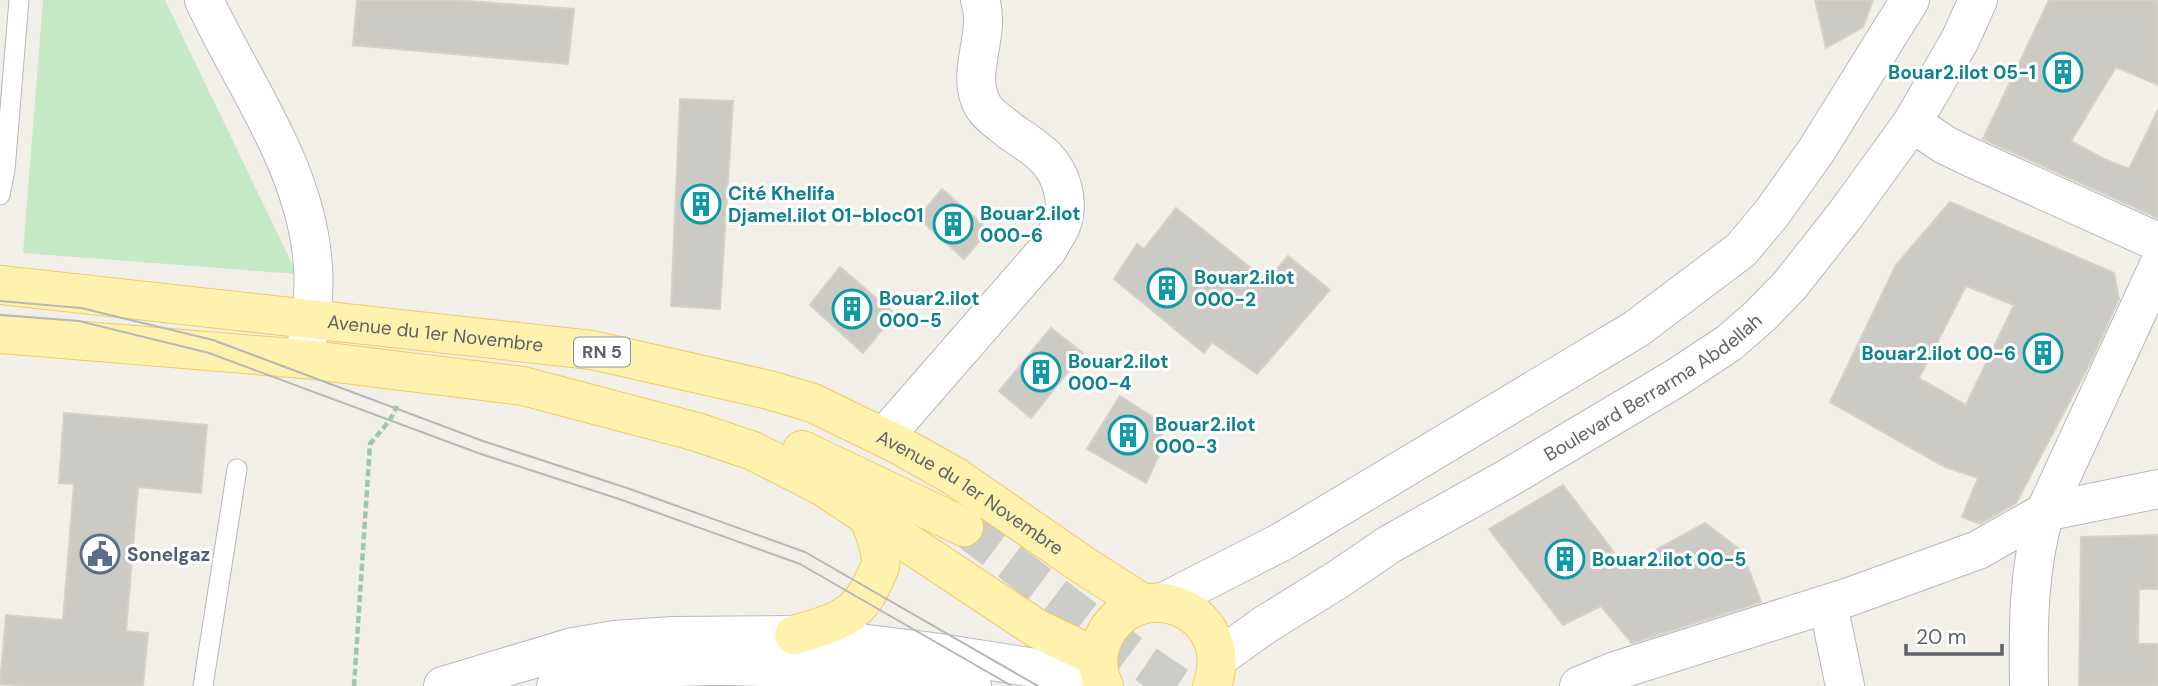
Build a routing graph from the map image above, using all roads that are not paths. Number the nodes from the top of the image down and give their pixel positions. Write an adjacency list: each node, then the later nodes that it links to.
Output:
1 (19, 0): 7 (lane)
2 (204, 0): 11 (main road)
3 (980, 0): 16 (main road)
4 (1910, 0): 21 (main road)
5 (1978, 0): 6 (main road, Boulevard Berrarma Abdellah)
6 (1912, 123): 8 (main road); 25 (main road, Boulevard Berrarma Abdellah)
7 (0, 195)
8 (2158, 242)
9 (2158, 267): 19 (main road)
10 (0, 285): 11 (main road, Avenue du 1er Novembre / RN 5)
11 (312, 319): 13 (main road); 14 (main road, Avenue du 1er Novembre / RN 5)
12 (0, 334): 13 (main road, RN 5)
13 (304, 359): 15 (main road, RN 5)
14 (680, 370): 15 (main road, RN 5); 16 (main road, Avenue du 1er Novembre / RN 5)
15 (523, 386): 20 (main road, RN 5)
16 (884, 437): 21 (main road, Avenue du 1er Novembre / RN 5)
17 (237, 469): 26 (lane)
18 (2158, 489): 19 (main road)
19 (2045, 512): 22 (main road); 32 (main road)
20 (869, 518): 23 (main road); 24 (main road, RN 5)
21 (1153, 603): 24 (main road); 25 (main road, Avenue du 1er Novembre)
22 (1828, 604): 30 (main road); 31 (main road)
23 (794, 635): 24 (main road); 27 (main road)
24 (1100, 674)
25 (1222, 676)
26 (203, 686)
27 (443, 686)
28 (556, 686): 29 (main road)
29 (972, 686)
30 (1579, 686)
31 (1845, 686)
32 (2029, 686)

